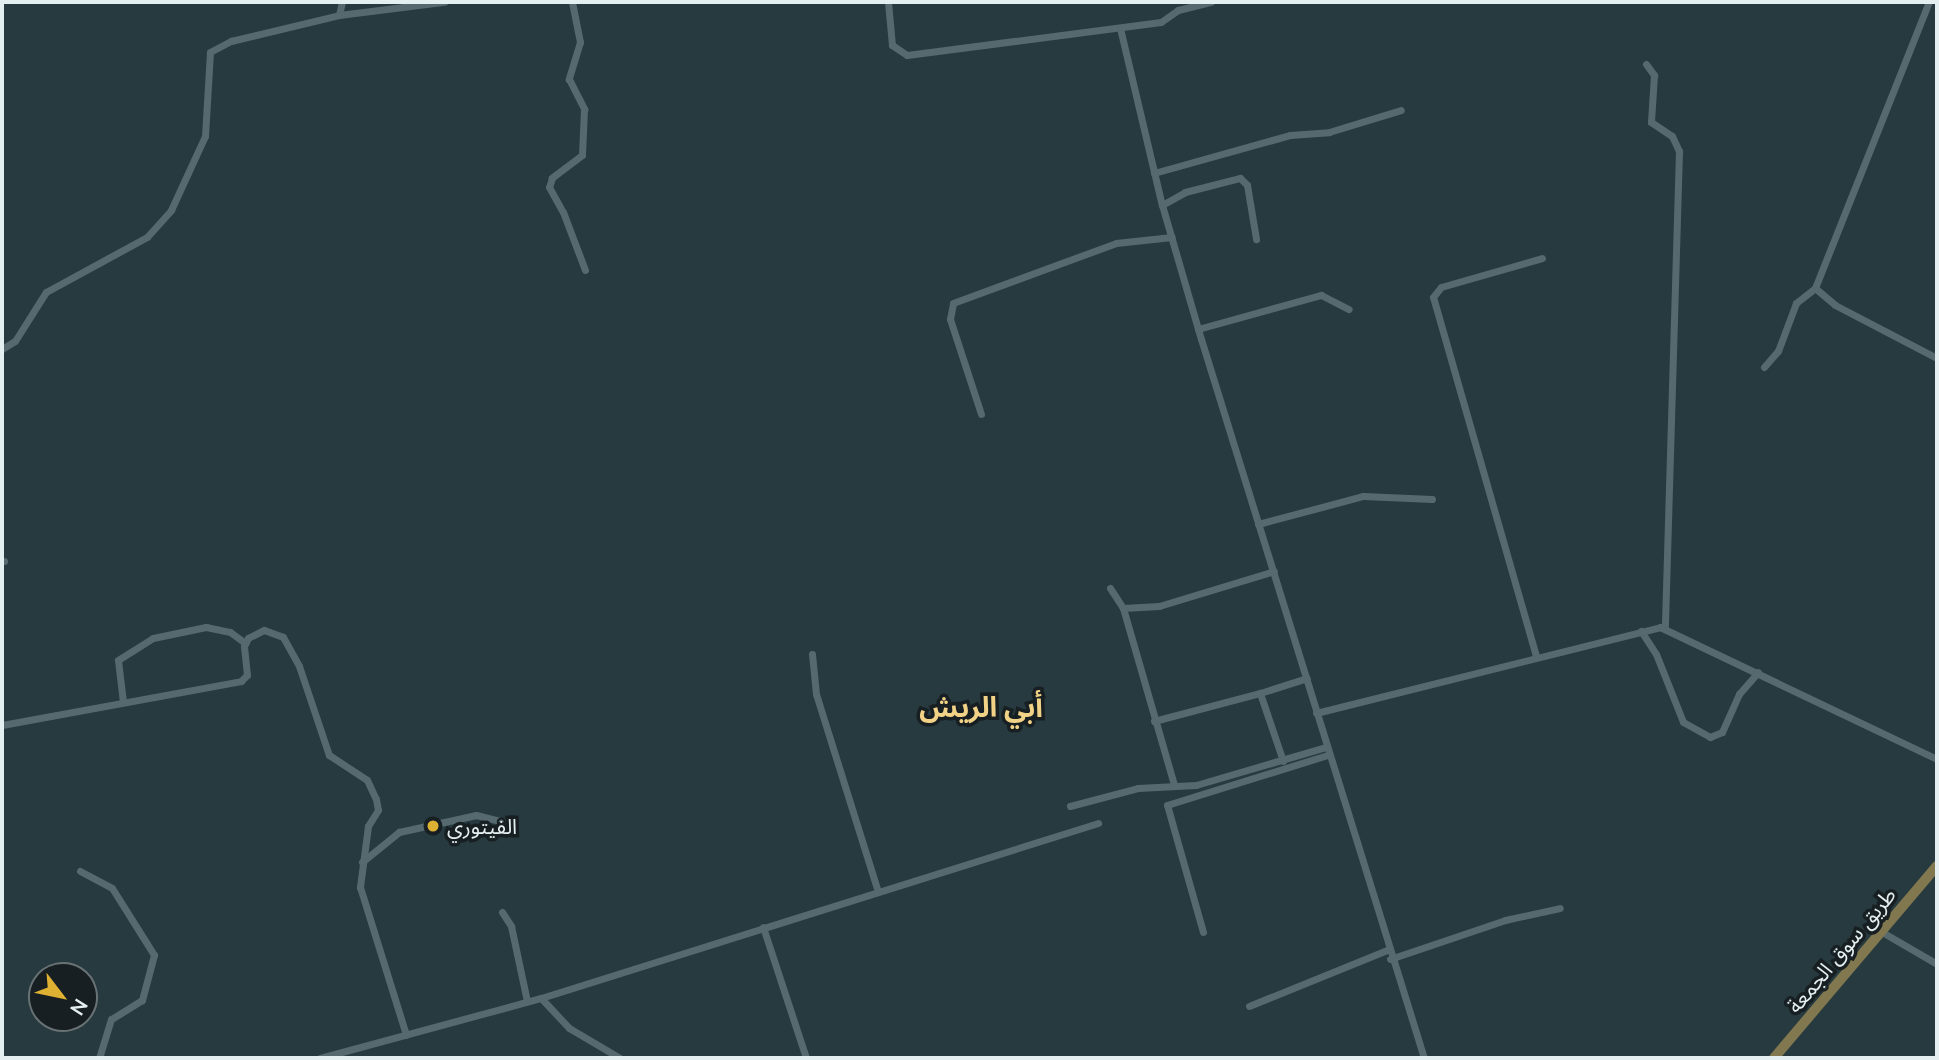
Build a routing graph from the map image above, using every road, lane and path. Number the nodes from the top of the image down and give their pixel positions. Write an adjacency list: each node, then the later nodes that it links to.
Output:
1 (342, 2): 7 (street)
2 (444, 2): 7 (street)
3 (572, 2): 16 (street)
4 (888, 2): 8 (street)
5 (1211, 2): 8 (street)
6 (1929, 2): 17 (street)
7 (339, 15): 20 (street)
8 (1120, 28): 11 (street)
9 (1646, 64): 29 (street)
10 (1401, 110): 11 (street)
11 (1154, 173): 12 (street)
12 (1161, 205): 13 (street); 14 (street)
13 (1172, 237): 19 (street); 23 (street)
14 (1256, 239)
15 (1542, 258): 33 (street)
16 (585, 270)
17 (1815, 288): 21 (street); 22 (street)
18 (1349, 309): 19 (street)
19 (1198, 329): 25 (street)
20 (2, 349)
21 (1937, 358)
22 (1763, 367)
23 (981, 414)
24 (1432, 499): 25 (street)
25 (1258, 524): 26 (street)
26 (1274, 570): 28 (street); 35 (street)
27 (1110, 588): 28 (street)
28 (1123, 608): 39 (street)
29 (1665, 627): 30 (street); 34 (street)
30 (1641, 631): 33 (street); 34 (street)
31 (245, 643): 37 (street); 37 (street); 48 (street)
32 (812, 654): 51 (street)
33 (1536, 656): 38 (street)
34 (1758, 672): 42 (street)
35 (1307, 678): 36 (street); 38 (street)
36 (1260, 693): 39 (street); 43 (street)
37 (123, 702): 40 (street)
38 (1316, 713): 41 (street)
39 (1153, 721): 44 (street)
40 (2, 725)
41 (1327, 751): 43 (street); 55 (street); 57 (street)
42 (1937, 759)
43 (1283, 761): 44 (street)
44 (1174, 785): 45 (street)
45 (1070, 806)
46 (1098, 823): 51 (street)
47 (513, 824): 48 (street)
48 (362, 863): 63 (street)
49 (1937, 866): 56 (main road, طريق سوق الجمعة)
50 (80, 871): 64 (street)
51 (878, 892): 54 (street)
52 (1560, 908): 58 (street)
53 (502, 912): 61 (street)
54 (763, 927): 60 (street); 67 (street)
55 (1203, 932)
56 (1882, 932): 59 (street); 69 (main road, طريق سوق الجمعة)
57 (1387, 950): 58 (street); 62 (street)
58 (1390, 959): 68 (street)
59 (1937, 964)
60 (541, 998): 61 (street); 66 (street)
61 (527, 1001): 63 (street)
62 (1249, 1006)
63 (406, 1035): 65 (street)
64 (99, 1058)
65 (320, 1058)
66 (620, 1058)
67 (806, 1058)
68 (1424, 1058)
69 (1774, 1058)

